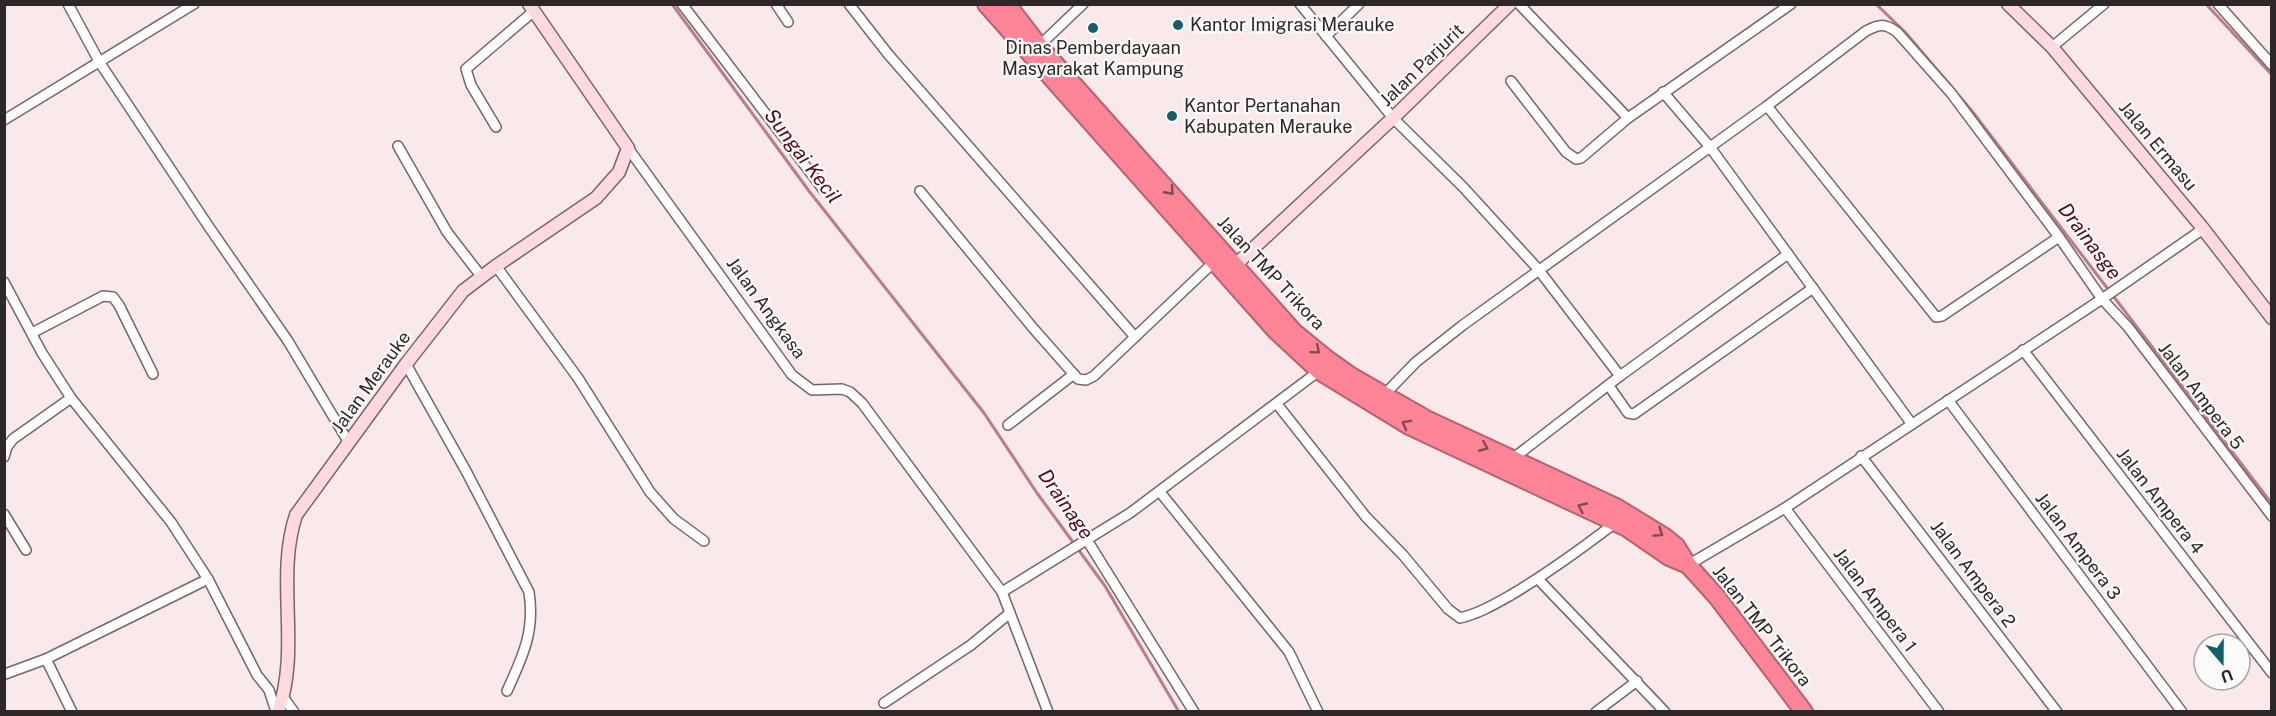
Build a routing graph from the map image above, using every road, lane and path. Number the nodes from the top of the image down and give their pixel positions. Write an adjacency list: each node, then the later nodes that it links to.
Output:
1 (68, 4): 22 (street)
2 (194, 4): 22 (street)
3 (682, 4): 34 (street)
4 (776, 4): 18 (street)
5 (849, 4): 48 (street)
6 (986, 4): 21 (highway, Jalan TMP Trikora)
7 (1007, 4): 21 (highway, Jalan TMP Trikora)
8 (1083, 4): 21 (street)
9 (1300, 4): 19 (street)
10 (1359, 4): 19 (street)
11 (1510, 4): 27 (street, Jalan Parjurit)
12 (1519, 4): 28 (street)
13 (1791, 4): 25 (street)
14 (2008, 4): 20 (street, Jalan Ermasu)
15 (2104, 4): 20 (street)
16 (2218, 4): 23 (street)
17 (531, 8): 30 (street); 33 (street, Jalan Angkasa)
18 (788, 22)
19 (1326, 36): 27 (street)
20 (2052, 47): 36 (street, Jalan Ermasu)
21 (1035, 51): 40 (highway, Jalan TMP Trikora, one-way to 40); 40 (highway, Jalan TMP Trikora)
22 (100, 63): 29 (street); 62 (street)
23 (2271, 65)
24 (1511, 81): 28 (street)
25 (1664, 92): 28 (street); 32 (street)
26 (1767, 106): 32 (street); 37 (street); 37 (street, Jalan Ampera 5)
27 (1393, 118): 40 (street, Jalan Parjurit); 41 (street)
28 (1628, 118)
29 (4, 120)
30 (496, 127)
31 (398, 146): 42 (street)
32 (1710, 147): 38 (street); 41 (street)
33 (628, 148): 39 (street, Jalan Merauke); 77 (street, Jalan Angkasa)
34 (823, 189)
35 (920, 191): 53 (street)
36 (2203, 229): 45 (street); 46 (street, Jalan Ermasu)
37 (2059, 237): 45 (street, Jalan Ampera 5)
38 (1788, 254): 44 (street); 54 (street)
39 (496, 266): 42 (street, Jalan Merauke); 71 (street)
40 (1226, 267): 48 (street); 51 (highway, Jalan TMP Trikora); 56 (highway, Jalan TMP Trikora, one-way to 56)
41 (1538, 269): 54 (street); 56 (street)
42 (481, 276): 50 (street, Jalan Merauke)
43 (4, 282): 47 (street)
44 (1813, 288): 55 (street); 60 (street)
45 (2102, 299): 49 (street); 69 (street, Jalan Ampera 5)
46 (2271, 318)
47 (32, 333): 52 (street); 57 (street)
48 (1135, 337): 53 (street)
49 (2023, 350): 58 (street); 80 (street, Jalan Ampera 4)
50 (406, 364): 62 (street, Jalan Merauke); 83 (street)
51 (1318, 371): 59 (street); 65 (highway, Jalan TMP Trikora, one-way to 51)
52 (153, 374)
53 (1074, 374): 61 (street)
54 (1620, 376): 55 (street)
55 (1609, 386): 65 (street)
56 (1385, 394): 65 (highway, Jalan TMP Trikora, one-way to 65)
57 (71, 398): 64 (street); 75 (street)
58 (1948, 400): 60 (street); 97 (street, Jalan Ampera 3)
59 (1277, 404): 66 (street); 76 (street)
60 (1911, 423): 63 (street)
61 (1008, 425)
62 (349, 443): 84 (street, Jalan Merauke)
63 (1862, 456): 67 (street); 96 (street, Jalan Ampera 2)
64 (4, 457)
65 (1506, 464): 70 (highway, Jalan TMP Trikora, one-way to 65); 74 (highway, Jalan TMP Trikora, one-way to 74)
66 (1160, 492): 72 (street); 91 (street)
67 (1785, 508): 74 (street); 95 (street, Jalan Ampera 1)
68 (4, 514): 73 (street)
69 (2271, 516)
70 (1615, 523): 74 (highway, Jalan TMP Trikora); 76 (street)
71 (704, 541)
72 (1084, 542): 77 (street); 90 (street)
73 (26, 550)
74 (1689, 565): 94 (highway, Jalan TMP Trikora)
75 (208, 579): 79 (street); 87 (street)
76 (1538, 579): 82 (street)
77 (1002, 592): 78 (street, Jalan Angkasa)
78 (1010, 614): 85 (street); 89 (street, Jalan Angkasa)
79 (46, 659): 81 (street); 86 (street)
80 (2271, 673)
81 (5, 674)
82 (1637, 681): 92 (street); 93 (street)
83 (507, 691)
84 (284, 697): 87 (street, Jalan Merauke); 88 (street)
85 (884, 703)
86 (72, 711)
87 (277, 711)
88 (294, 711)
89 (1047, 711)
90 (1194, 711)
91 (1318, 711)
92 (1596, 711)
93 (1665, 711)
94 (1804, 711)
95 (1940, 711)
96 (2057, 711)
97 (2182, 711)

